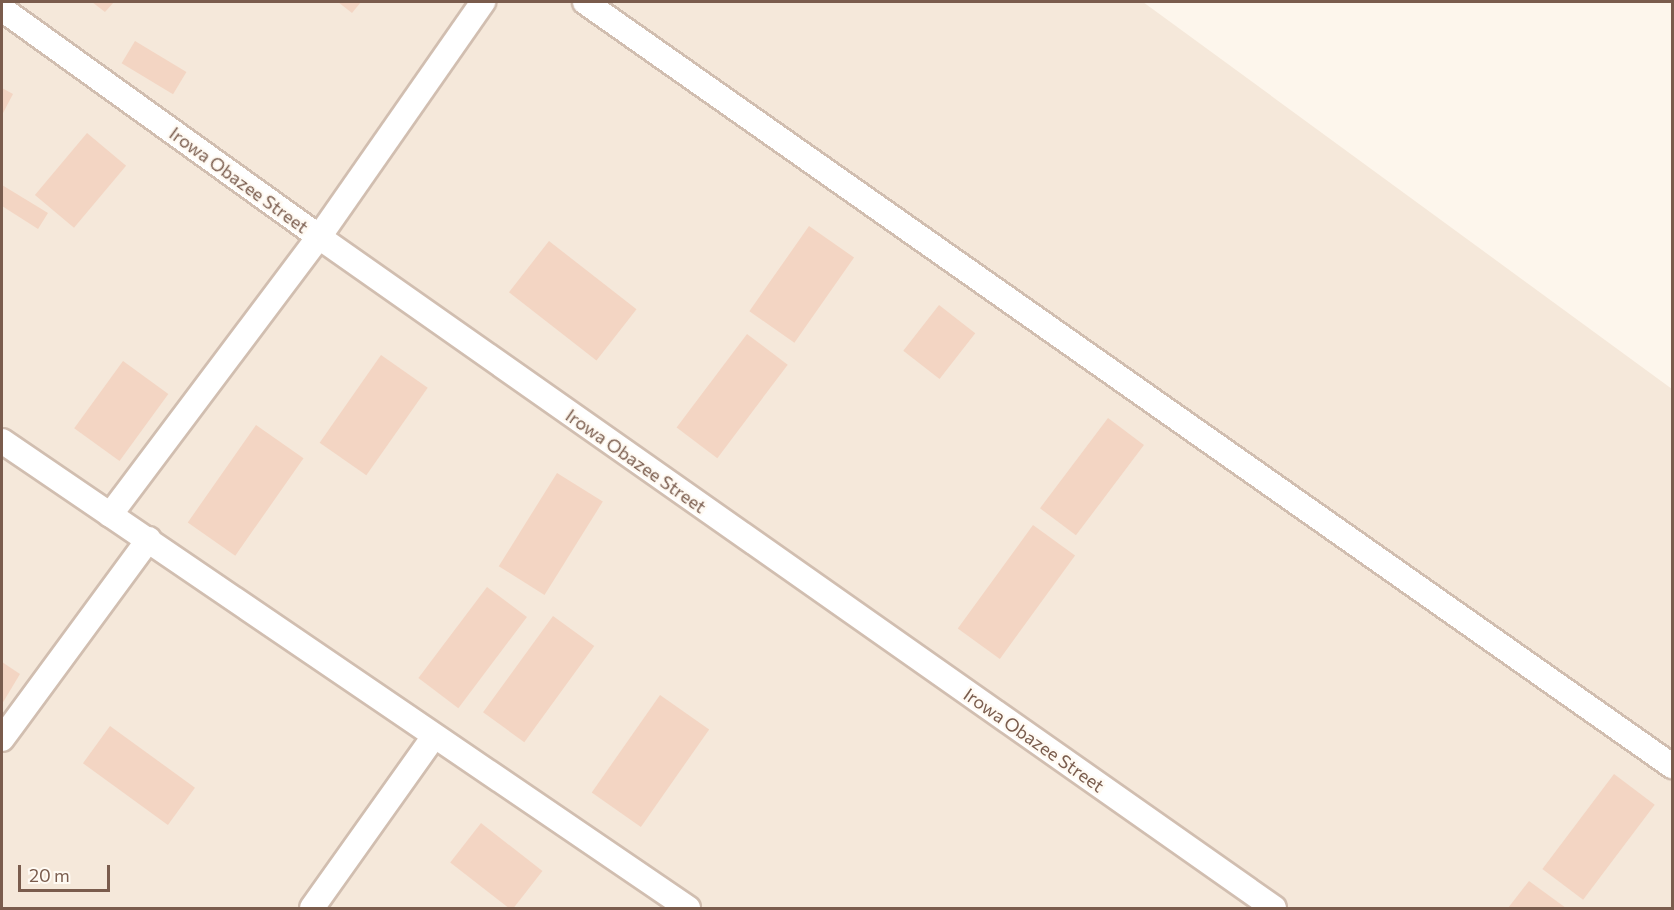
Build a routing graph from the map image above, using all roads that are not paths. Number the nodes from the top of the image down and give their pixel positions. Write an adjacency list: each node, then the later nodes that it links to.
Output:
1 (483, 2): 4 (street)
2 (585, 2): 10 (street)
3 (2, 9): 4 (street, Irowa Obazee Street)
4 (319, 237): 6 (street); 11 (street, Irowa Obazee Street)
5 (2, 441): 6 (street)
6 (110, 515): 7 (street)
7 (148, 539): 8 (street); 9 (street)
8 (433, 738): 12 (street); 13 (street)
9 (2, 739)
10 (1672, 766)
11 (1259, 904)
12 (312, 909)
13 (688, 909)

